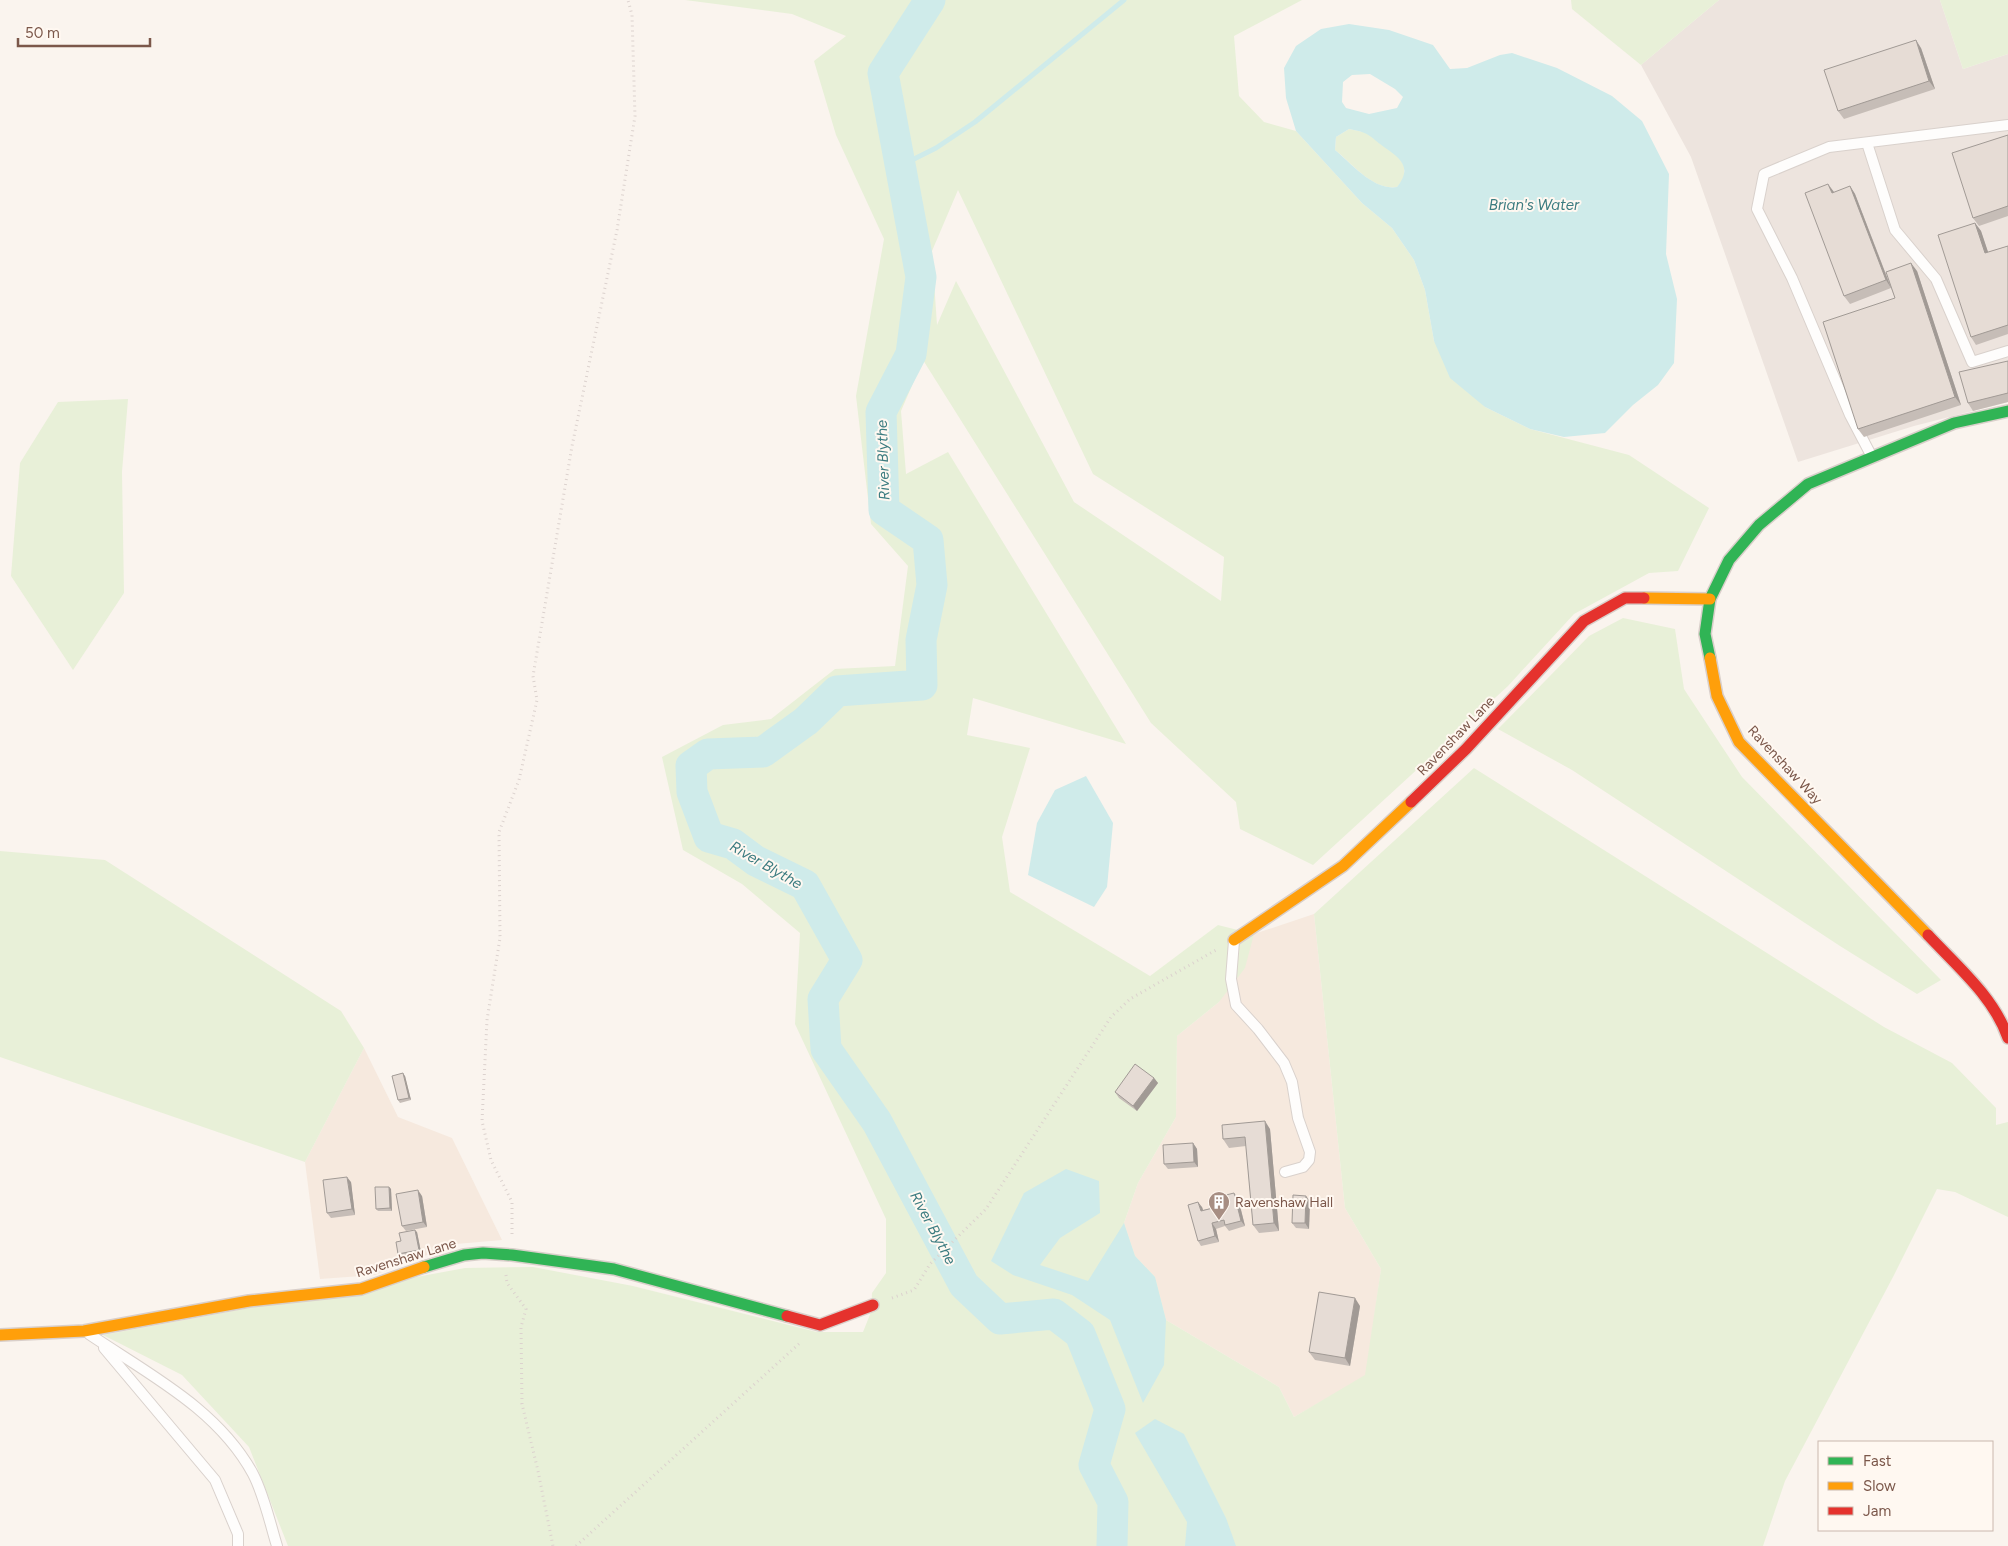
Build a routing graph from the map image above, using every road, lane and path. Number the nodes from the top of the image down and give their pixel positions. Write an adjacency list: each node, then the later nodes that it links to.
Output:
1 (628, 0): 11 (path)
2 (2008, 125): 3 (lane)
3 (1868, 143): 4 (lane); 6 (lane)
4 (2008, 351)
5 (2008, 411): 6 (street, Ravenshaw Way)
6 (1872, 458): 7 (street, Ravenshaw Way)
7 (1710, 599): 8 (street, Ravenshaw Lane); 9 (street, Ravenshaw Way)
8 (1234, 940): 10 (lane); 12 (path)
9 (2008, 1038)
10 (1285, 1172)
11 (512, 1255): 13 (street, Ravenshaw Lane); 14 (street, Ravenshaw Lane); 19 (path)
12 (873, 1305): 13 (street)
13 (820, 1325): 20 (path)
14 (84, 1331): 15 (street, Ravenshaw Lane); 16 (lane)
15 (0, 1335)
16 (97, 1340): 17 (lane); 18 (lane)
17 (238, 1546)
18 (277, 1546)
19 (552, 1546)
20 (576, 1546)

